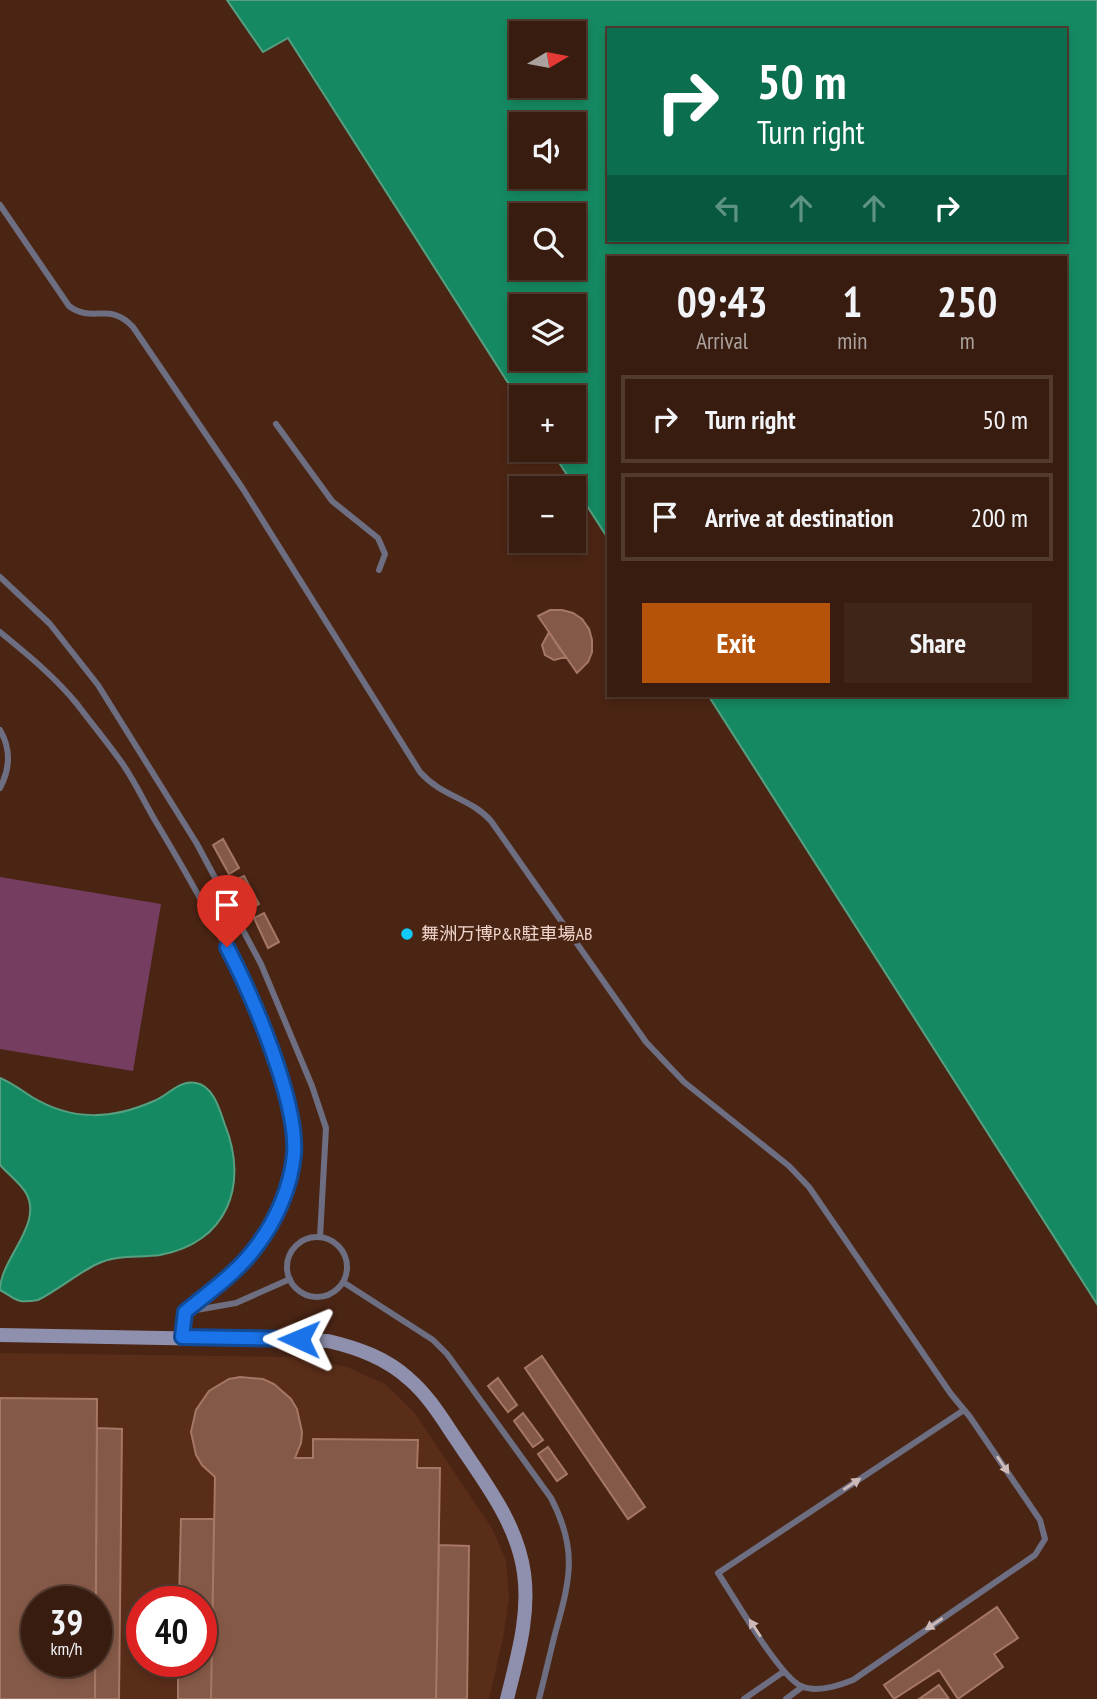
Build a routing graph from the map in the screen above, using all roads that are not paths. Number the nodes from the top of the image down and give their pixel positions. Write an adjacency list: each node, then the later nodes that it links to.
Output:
1 (0, 205): 14 (lane)
2 (276, 424): 3 (lane)
3 (380, 570)
4 (0, 577): 8 (lane)
5 (0, 632): 11 (lane)
6 (0, 730): 7 (lane)
7 (0, 788)
8 (320, 1237): 9 (lane); 10 (lane)
9 (290, 1279): 10 (lane); 11 (lane)
10 (344, 1282): 18 (lane)
11 (185, 1312): 13 (lane)
12 (0, 1335): 13 (street)
13 (182, 1337): 17 (street)
14 (964, 1409): 15 (lane, one-way to 14); 16 (lane, one-way to 16)
15 (783, 1672): 16 (lane); 19 (lane)
16 (802, 1687): 20 (lane)
17 (507, 1699)
18 (539, 1699)
19 (744, 1699)
20 (786, 1699)

